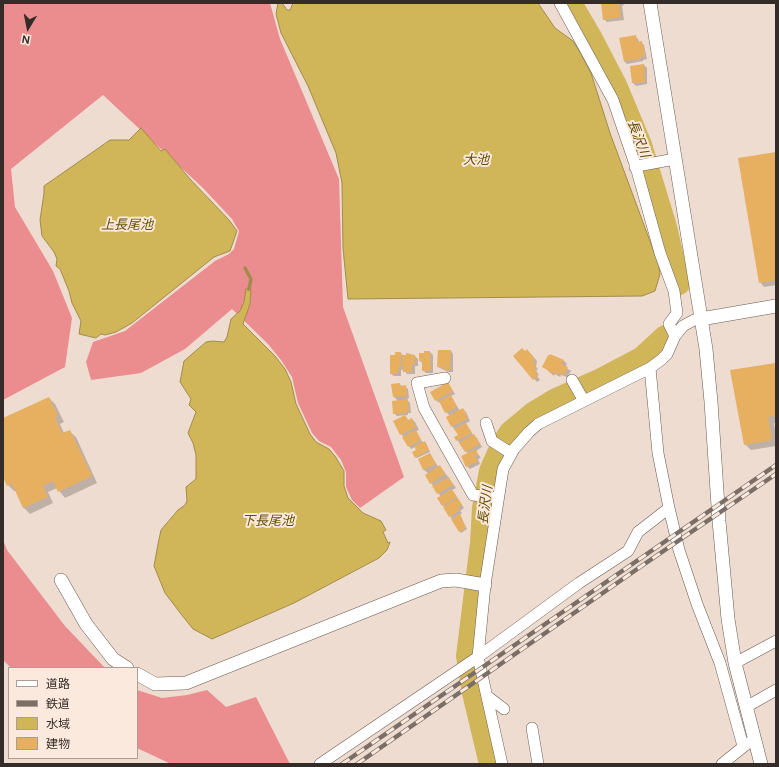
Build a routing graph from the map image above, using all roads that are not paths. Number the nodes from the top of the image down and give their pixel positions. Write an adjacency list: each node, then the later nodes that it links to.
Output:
1 (560, 3): 4 (street)
2 (650, 3): 3 (street)
3 (675, 159): 4 (street); 6 (street)
4 (636, 166): 7 (street)
5 (776, 306): 6 (street)
6 (702, 319): 7 (street); 20 (street)
7 (675, 336): 8 (street)
8 (650, 368): 11 (street); 15 (street)
9 (446, 378): 14 (street)
10 (572, 381): 11 (street)
11 (584, 400): 13 (street)
12 (486, 423): 13 (street)
13 (511, 453): 14 (street)
14 (498, 498): 17 (street)
15 (669, 508): 19 (street); 29 (street)
16 (61, 580): 21 (street)
17 (485, 585): 19 (street); 22 (street)
18 (776, 641): 20 (street)
19 (478, 657): 24 (street); 30 (street)
20 (735, 663): 25 (street)
21 (125, 667)
22 (138, 675)
23 (776, 690): 25 (street)
24 (487, 696): 26 (street); 31 (street)
25 (746, 707): 28 (street)
26 (504, 709)
27 (532, 728): 32 (street)
28 (754, 739): 29 (street); 34 (street)
29 (743, 746): 33 (street)
30 (320, 764)
31 (502, 764)
32 (538, 764)
33 (722, 764)
34 (761, 764)

